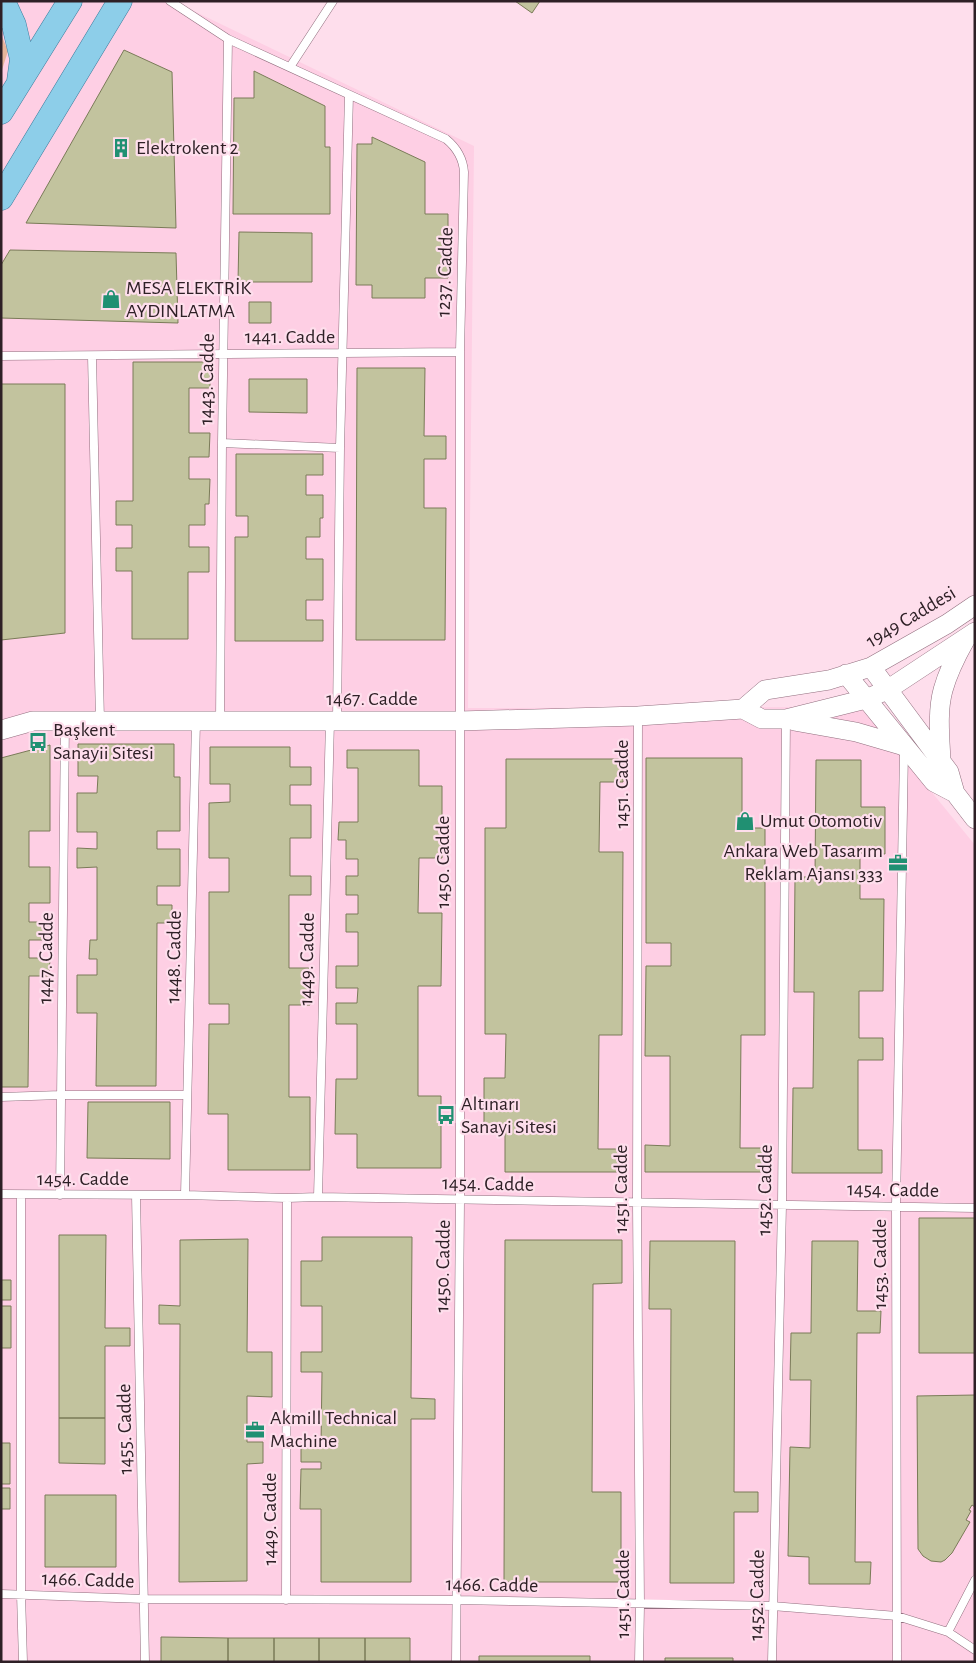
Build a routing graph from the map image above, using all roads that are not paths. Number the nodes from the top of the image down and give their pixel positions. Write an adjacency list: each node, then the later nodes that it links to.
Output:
1 (3, 1): 8 (main road)
2 (70, 1): 8 (main road)
3 (120, 1): 11 (main road)
4 (170, 1): 6 (lane, 1237. Cadde)
5 (333, 1): 7 (lane)
6 (228, 39): 7 (lane, 1237. Cadde); 14 (lane, 1443. Cadde)
7 (290, 67): 9 (lane, 1237. Cadde)
8 (19, 83): 10 (main road)
9 (349, 95): 12 (lane, 1237. Cadde); 13 (lane, 1449. Cadde)
10 (1, 112)
11 (1, 198)
12 (460, 352): 13 (lane, 1441. Cadde); 33 (lane, 1237. Cadde)
13 (342, 353): 14 (lane, 1441. Cadde); 18 (lane, 1449. Cadde)
14 (224, 354): 16 (lane, 1441. Cadde); 17 (lane, 1443. Cadde)
15 (1, 356): 16 (lane, 1441. Cadde)
16 (92, 356): 29 (lane)
17 (222, 443): 18 (lane); 31 (lane, 1443. Cadde)
18 (340, 448): 32 (lane, 1449. Cadde)
19 (975, 605): 21 (street, 1949 Caddesi)
20 (971, 635): 23 (street); 36 (street)
21 (871, 667): 22 (street); 23 (street)
22 (846, 674): 24 (street); 25 (street)
23 (887, 690): 24 (street, 1467. Cadde); 36 (street)
24 (866, 699): 27 (street, 1467. Cadde); 35 (street)
25 (743, 709): 26 (street, 1467. Cadde); 27 (street, 1467. Cadde)
26 (638, 716): 33 (street, 1467. Cadde); 50 (lane, 1451. Cadde)
27 (786, 719): 35 (street); 51 (lane, 1452. Cadde)
28 (65, 721): 29 (street, 1467. Cadde); 34 (street, 1467. Cadde); 39 (lane, 1447. Cadde)
29 (100, 721): 30 (street, 1467. Cadde)
30 (196, 721): 31 (street, 1467. Cadde); 40 (lane, 1448. Cadde)
31 (220, 721): 32 (street, 1467. Cadde)
32 (334, 721): 33 (street, 1467. Cadde); 47 (lane, 1449. Cadde)
33 (459, 721): 49 (lane, 1450. Cadde)
34 (1, 730)
35 (904, 746): 37 (street); 52 (lane, 1453. Cadde)
36 (941, 761): 37 (street)
37 (955, 793): 38 (street)
38 (975, 819)
39 (61, 1095): 40 (lane); 41 (lane); 45 (lane, 1447. Cadde)
40 (187, 1095): 43 (lane, 1448. Cadde)
41 (1, 1097)
42 (1, 1194): 44 (lane, 1454. Cadde)
43 (185, 1194): 46 (lane, 1454. Cadde); 48 (lane, 1454. Cadde)
44 (21, 1195): 45 (lane, 1454. Cadde); 56 (lane)
45 (60, 1195): 46 (lane, 1454. Cadde)
46 (136, 1195): 57 (lane, 1455. Cadde)
47 (318, 1197): 48 (lane, 1454. Cadde); 49 (lane, 1454. Cadde)
48 (287, 1198): 58 (lane, 1449. Cadde)
49 (460, 1200): 50 (lane, 1454. Cadde); 59 (lane, 1450. Cadde)
50 (637, 1203): 51 (lane, 1454. Cadde); 60 (lane, 1451. Cadde)
51 (782, 1205): 52 (lane, 1454. Cadde); 61 (lane, 1452. Cadde)
52 (896, 1206): 53 (lane, 1454. Cadde); 62 (lane, 1453. Cadde)
53 (975, 1208)
54 (975, 1580): 63 (lane)
55 (1, 1594): 56 (lane, 1466. Cadde)
56 (21, 1594): 57 (lane, 1466. Cadde); 65 (lane)
57 (145, 1598): 58 (lane, 1466. Cadde); 66 (lane, 1455. Cadde)
58 (286, 1600): 59 (lane, 1466. Cadde)
59 (456, 1600): 60 (lane, 1466. Cadde); 67 (lane, 1450. Cadde)
60 (640, 1604): 61 (lane, 1466. Cadde); 68 (lane, 1451. Cadde)
61 (772, 1606): 62 (lane, 1466. Cadde); 69 (lane, 1452. Cadde)
62 (897, 1616): 63 (lane, 1466. Cadde); 70 (lane, 1453. Cadde)
63 (948, 1632): 64 (lane, 1466. Cadde)
64 (975, 1650)
65 (23, 1662)
66 (145, 1662)
67 (456, 1662)
68 (639, 1662)
69 (772, 1662)
70 (897, 1662)

